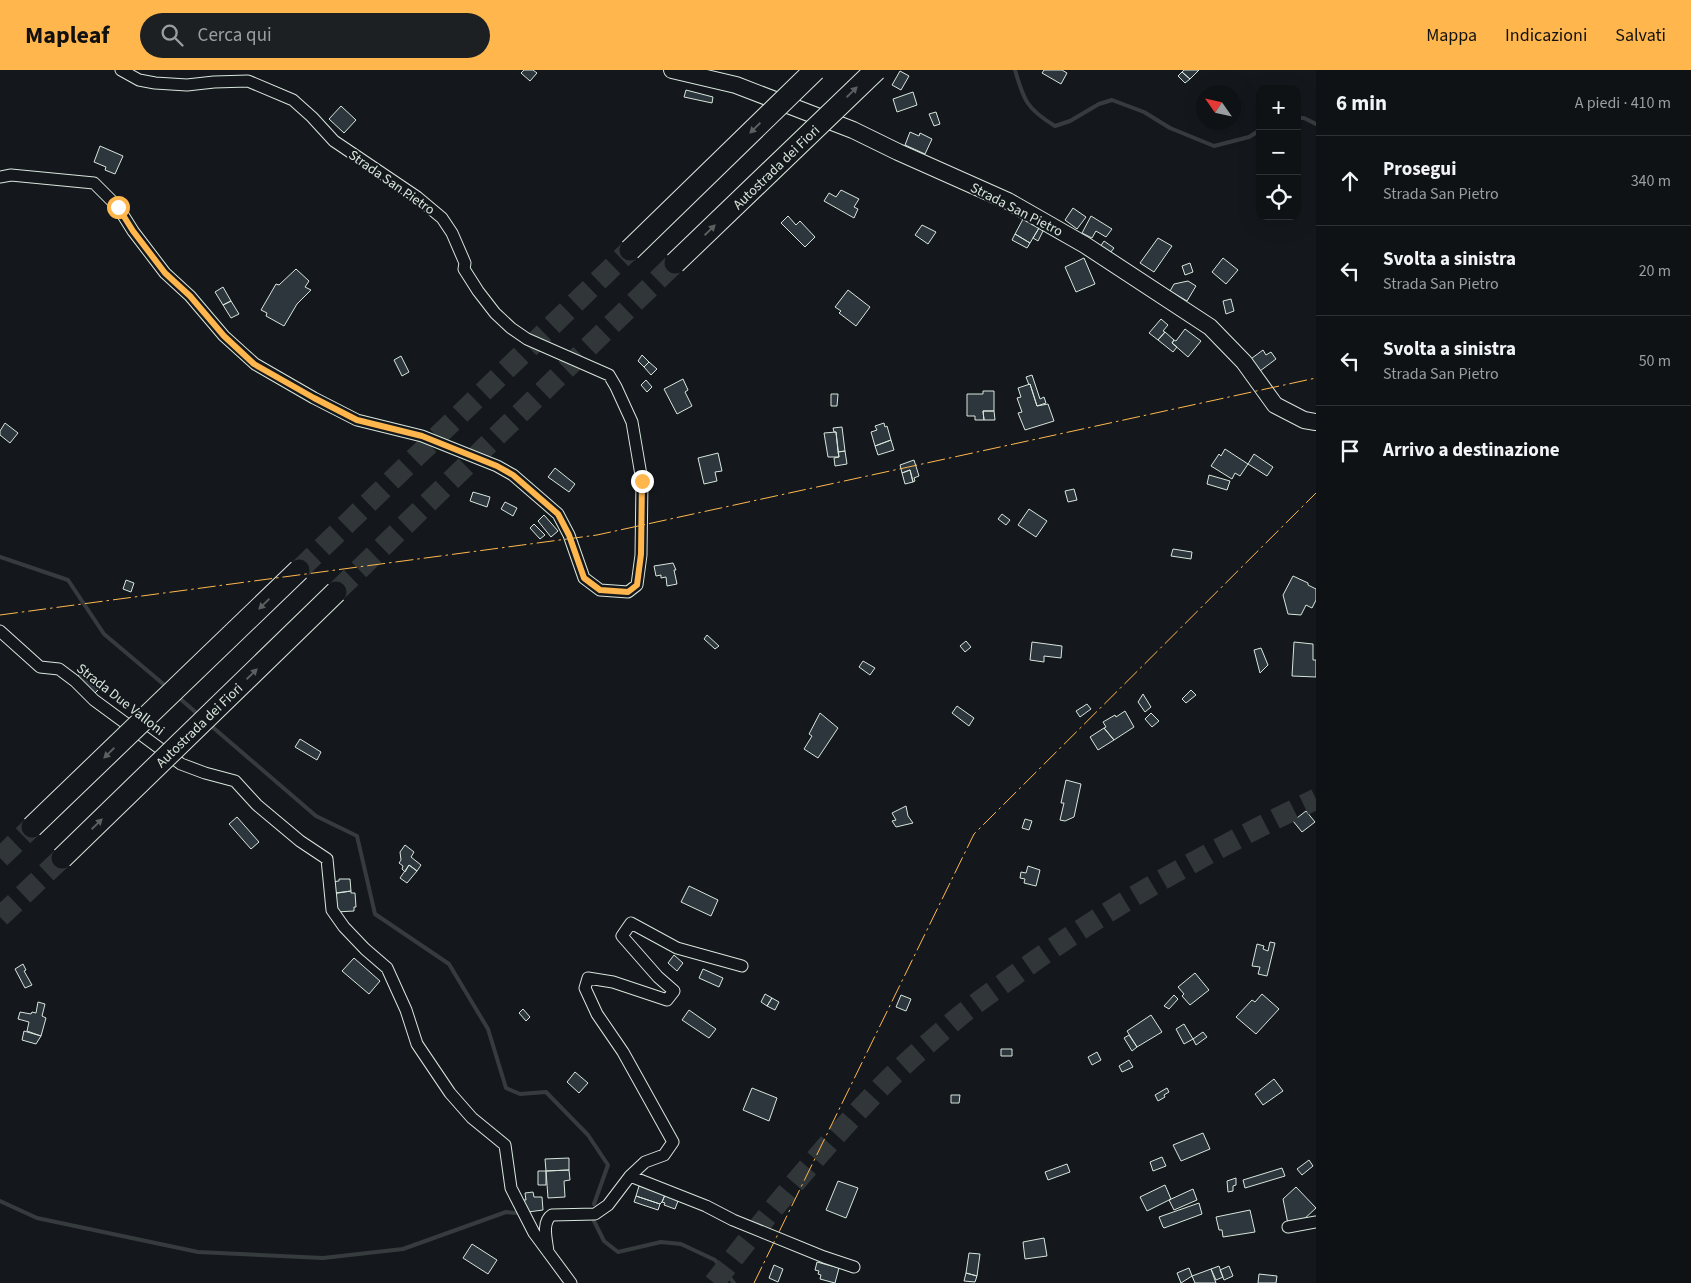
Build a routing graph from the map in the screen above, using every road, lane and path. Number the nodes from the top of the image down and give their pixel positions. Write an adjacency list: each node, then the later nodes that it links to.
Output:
1 (121, 70): 5 (street, Strada San Pietro)
2 (672, 70): 8 (street, Strada San Pietro)
3 (816, 70): 6 (highway, one-way to 6, bridge)
4 (876, 70): 7 (highway, Autostrada dei Fiori, one-way to 4, bridge)
5 (0, 177)
6 (630, 250)
7 (675, 264)
8 (1316, 422)
9 (299, 570): 12 (highway, one-way to 12, bridge)
10 (336, 592): 13 (highway, Autostrada dei Fiori, one-way to 10, bridge)
11 (0, 631): 18 (street, Strada Due Valloni)
12 (32, 827)
13 (62, 858)
14 (742, 966): 15 (street)
15 (630, 1176): 18 (street); 19 (street)
16 (1316, 1222): 17 (street)
17 (1288, 1227)
18 (548, 1254): 20 (street, Strada Due Valloni)
19 (854, 1267)
20 (571, 1283)

